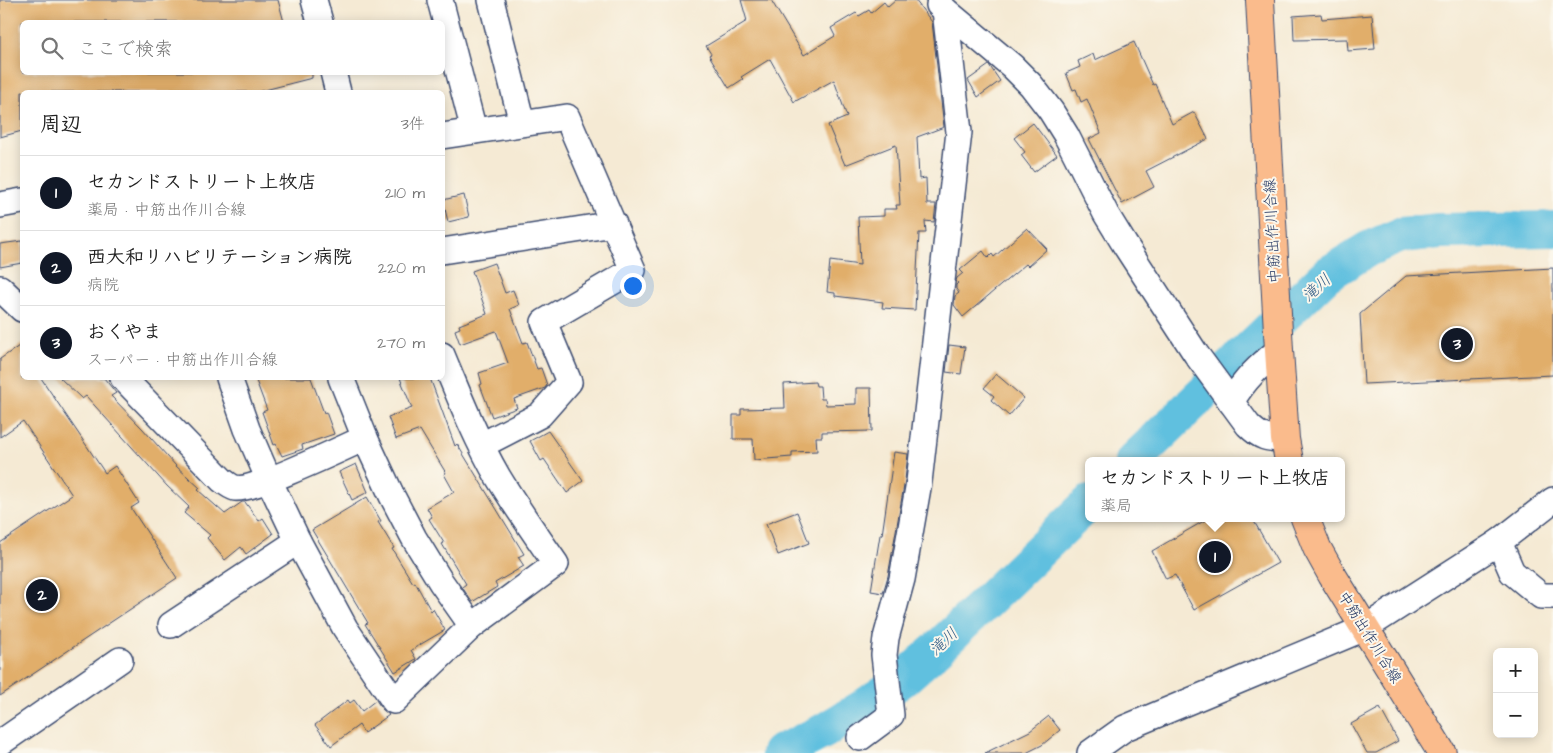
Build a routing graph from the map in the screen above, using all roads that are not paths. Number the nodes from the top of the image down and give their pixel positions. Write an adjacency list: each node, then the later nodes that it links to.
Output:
1 (314, 0): 6 (street)
2 (440, 0): 10 (street)
3 (491, 0): 9 (street)
4 (1260, 0): 18 (main road, 中筋出作川合線)
5 (939, 5): 23 (street); 37 (street)
6 (319, 20)
7 (334, 75): 8 (street)
8 (338, 90)
9 (522, 124): 10 (street); 14 (street)
10 (474, 131): 11 (street)
11 (445, 136)
12 (20, 201): 13 (street)
13 (0, 205)
14 (614, 224): 15 (street); 25 (street)
15 (445, 251)
16 (0, 288): 17 (street)
17 (20, 307)
18 (1279, 350): 23 (street); 26 (main road, 中筋出作川合線)
19 (445, 362): 25 (street)
20 (125, 380): 27 (street)
21 (230, 380): 27 (street)
22 (342, 380): 24 (street)
23 (1231, 402): 26 (street)
24 (365, 438): 27 (street); 34 (street)
25 (482, 446): 34 (street)
26 (1287, 450)
27 (269, 480): 30 (street)
28 (1553, 500): 31 (street)
29 (1307, 522): 35 (main road, 中筋出作川合線)
30 (298, 540): 33 (street); 34 (street)
31 (1499, 542): 32 (street); 35 (street)
32 (1553, 596)
33 (170, 625)
34 (472, 626)
35 (1365, 628): 39 (street); 40 (main road, 中筋出作川合線)
36 (120, 660): 38 (street)
37 (860, 738)
38 (0, 744)
39 (1090, 753)
40 (1442, 753)

